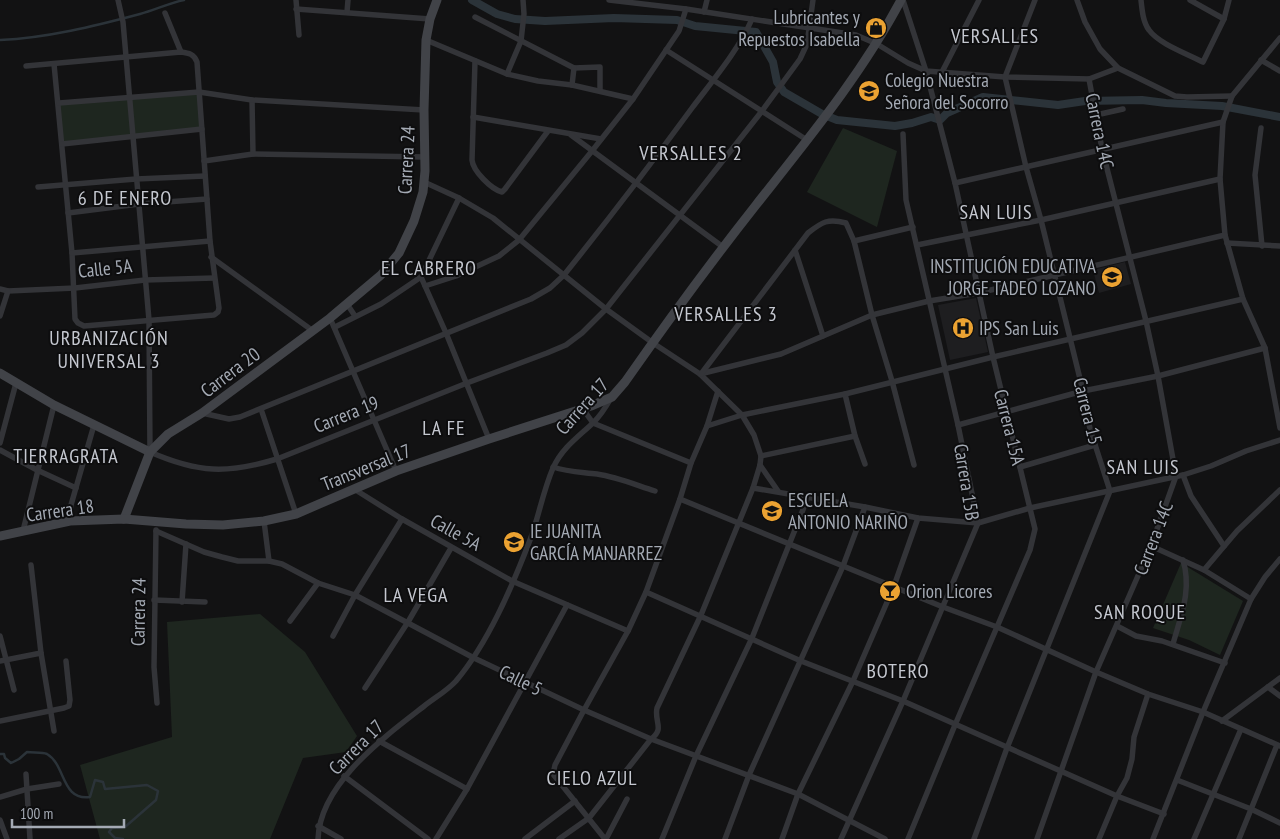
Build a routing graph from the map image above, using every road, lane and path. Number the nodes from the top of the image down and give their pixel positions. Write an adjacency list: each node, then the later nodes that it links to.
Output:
1 (296, 0): 17 (street)
2 (348, 0): 19 (street)
3 (437, 0): 23 (street, Carrera 24)
4 (524, 0): 30 (street)
5 (609, 0): 15 (street)
6 (707, 0): 20 (street)
7 (812, 0): 26 (street, Carrera 19)
8 (902, 0): 31 (street, Carrera 17); 41 (street, Carrera 15A)
9 (980, 0): 43 (street)
10 (1035, 0): 45 (street)
11 (1077, 0): 40 (street)
12 (1141, 0): 25 (street)
13 (1190, 0): 25 (street)
14 (1229, 0): 25 (street)
15 (616, 1): 18 (street)
16 (119, 3): 34 (street)
17 (296, 8): 19 (street); 27 (street)
18 (686, 9): 20 (street); 32 (street)
19 (347, 12): 23 (street)
20 (704, 12): 24 (street)
21 (165, 13): 33 (street)
22 (475, 17): 30 (street)
23 (430, 19): 29 (street, Carrera 24)
24 (752, 19): 26 (street); 47 (street)
25 (1224, 19)
26 (810, 28): 31 (street); 58 (street, Carrera 19)
27 (299, 35)
28 (1280, 38): 35 (street)
29 (426, 40): 36 (street); 57 (street, Carrera 24)
30 (521, 41): 39 (street); 44 (street)
31 (877, 44): 41 (street); 69 (street, Carrera 17)
32 (666, 50): 47 (street); 53 (street)
33 (181, 52): 34 (street); 50 (street)
34 (125, 56): 37 (street); 52 (street)
35 (1261, 60): 42 (street); 51 (street)
36 (474, 61): 44 (street); 60 (street)
37 (54, 64): 38 (street); 55 (street)
38 (26, 66)
39 (574, 68): 48 (street); 49 (street)
40 (1118, 68): 46 (street); 51 (street)
41 (926, 71): 43 (street); 82 (street, Carrera 15A)
42 (1280, 71)
43 (942, 72): 45 (street)
44 (507, 74): 48 (street)
45 (1005, 76): 46 (street); 76 (street, Carrera 15)
46 (1089, 79): 59 (street, Carrera 14C)
47 (713, 80): 58 (street); 81 (street)
48 (572, 85): 49 (street)
49 (600, 91): 53 (street)
50 (200, 92): 52 (street); 54 (street); 63 (street)
51 (1232, 96): 61 (street)
52 (128, 97): 55 (street); 67 (street)
53 (633, 98): 68 (street)
54 (252, 100): 57 (street); 73 (street)
55 (59, 103): 70 (street)
56 (1123, 109): 59 (street)
57 (424, 110): 74 (street, Carrera 24)
58 (762, 111): 69 (street); 90 (street, Carrera 19)
59 (1096, 115): 71 (street, Carrera 14C)
60 (473, 117): 64 (street); 64 (street)
61 (1223, 122): 71 (street); 79 (street)
62 (1261, 128): 100 (street)
63 (202, 129): 67 (street); 75 (street)
64 (548, 131): 66 (street)
65 (903, 134): 92 (street, Carrera 15B)
66 (571, 135): 68 (street); 72 (street)
67 (133, 136): 70 (street); 78 (street)
68 (601, 139): 72 (street)
69 (807, 140): 102 (street, Carrera 17)
70 (62, 144): 83 (street)
71 (1102, 150): 76 (street); 87 (street, Carrera 14C)
72 (592, 151): 81 (street); 95 (street)
73 (253, 154): 74 (street); 75 (street)
74 (426, 156): 80 (street, Carrera 24)
75 (204, 161): 77 (street)
76 (1026, 167): 82 (street); 91 (street, Carrera 15)
77 (205, 176): 78 (street); 86 (street)
78 (136, 179): 83 (street); 88 (street)
79 (1220, 179): 87 (street); 94 (street)
80 (424, 182): 85 (street); 120 (street, Carrera 24)
81 (637, 183): 90 (street); 109 (street)
82 (954, 183): 93 (street, Carrera 15A)
83 (65, 184): 84 (street); 89 (street)
84 (38, 187)
85 (459, 198): 95 (street); 110 (street)
86 (207, 199): 88 (street); 96 (street)
87 (1116, 202): 91 (street); 107 (street, Carrera 14C)
88 (139, 204): 89 (street); 103 (street)
89 (68, 213): 105 (street)
90 (680, 215): 102 (street); 121 (street, Carrera 19)
91 (1041, 220): 93 (street); 108 (street, Carrera 15)
92 (913, 227): 97 (street); 99 (street, Carrera 15B)
93 (966, 235): 99 (street); 117 (street, Carrera 15A)
94 (1225, 235): 98 (street); 107 (street)
95 (519, 240): 109 (street); 113 (street)
96 (210, 241): 103 (street); 106 (street)
97 (854, 241): 104 (street); 122 (street)
98 (1227, 243): 100 (street); 118 (street)
99 (917, 245): 119 (street, Carrera 15B)
100 (1262, 246): 101 (street)
101 (1280, 246)
102 (723, 247): 133 (street, Carrera 17)
103 (143, 248): 105 (street); 112 (street)
104 (795, 250): 131 (street); 139 (street)
105 (72, 253): 114 (street)
106 (212, 257): 111 (street); 129 (street)
107 (1129, 257): 108 (street); 127 (street, Carrera 14C)
108 (1054, 274): 117 (street); 132 (street, Carrera 15)
109 (564, 275): 121 (street); 130 (street)
110 (421, 277): 113 (street); 124 (street)
111 (214, 278): 112 (street, Calle 5A); 126 (street)
112 (145, 280): 114 (street, Calle 5A); 126 (street)
113 (425, 286): 130 (street)
114 (75, 288): 116 (street, Calle 5A); 126 (street)
115 (0, 289): 116 (street, Calle 5A)
116 (8, 290): 123 (street)
117 (978, 293): 119 (street); 135 (street, Carrera 15A)
118 (1243, 299): 127 (street); 134 (street)
119 (929, 301): 122 (street); 136 (street, Carrera 15B)
120 (347, 304): 124 (street); 125 (street, Carrera 24)
121 (606, 309): 133 (street); 143 (street, Carrera 19)
122 (872, 315): 131 (street); 141 (street)
123 (0, 316)
124 (355, 316): 128 (street)
125 (330, 318): 128 (street); 129 (street, Carrera 20)
126 (149, 320): 168 (street)
127 (1146, 322): 132 (street); 140 (street, Carrera 14C)
128 (334, 327): 137 (street)
129 (313, 331): 154 (street, Carrera 20)
130 (446, 333): 137 (street); 143 (street)
131 (824, 336): 139 (street)
132 (1069, 339): 135 (street); 147 (street, Carrera 15)
133 (653, 343): 139 (street); 149 (street, Carrera 17)
134 (1265, 348): 140 (street); 144 (street)
135 (993, 357): 136 (street); 153 (street, Carrera 15A)
136 (945, 369): 141 (street); 160 (street, Carrera 15B)
137 (354, 371): 151 (street); 156 (street)
138 (0, 373): 142 (street)
139 (700, 374): 146 (street)
140 (1158, 376): 147 (street); 180 (street, Carrera 14C)
141 (892, 382): 148 (street); 173 (street)
142 (16, 383): 150 (street); 165 (street)
143 (467, 383): 156 (street, Carrera 19); 163 (street)
144 (1273, 385): 145 (street); 161 (street)
145 (1280, 385)
146 (718, 391): 155 (street); 159 (street)
147 (1083, 391): 153 (street); 166 (street, Carrera 15)
148 (845, 394): 155 (street); 162 (street)
149 (612, 397): 152 (street, Transversal 17); 157 (street, Carrera 17)
150 (54, 404): 158 (street); 177 (street)
151 (261, 409): 154 (street); 170 (street)
152 (583, 409): 157 (street); 163 (street, Transversal 17)
153 (1006, 412): 160 (street); 175 (street, Carrera 15A)
154 (202, 413): 168 (street, Carrera 20)
155 (742, 415): 159 (street); 169 (street)
156 (373, 420): 170 (street, Carrera 19); 178 (street)
157 (593, 422): 171 (street); 176 (street, Carrera 17)
158 (94, 425): 168 (street); 181 (street)
159 (707, 426): 171 (street)
160 (958, 426): 199 (street, Carrera 15B)
161 (1280, 428)
162 (855, 436): 169 (street); 172 (street)
163 (489, 438): 178 (street, Transversal 17)
164 (1280, 440): 179 (street)
165 (0, 443)
166 (1095, 445): 175 (street); 187 (street, Carrera 15)
167 (0, 450): 177 (street, Carrera 18)
168 (150, 452): 170 (street, Carrera 19); 194 (street)
169 (761, 456): 174 (street)
170 (277, 459): 192 (street)
171 (691, 463): 189 (street)
172 (865, 464)
173 (914, 464)
174 (760, 465): 182 (street); 186 (street)
175 (1020, 467): 191 (street, Carrera 15A)
176 (553, 468): 185 (street); 215 (street, Carrera 17)
177 (37, 470): 181 (street, Carrera 18); 201 (street)
178 (396, 471): 183 (street, Transversal 17)
179 (1183, 475): 180 (street); 207 (street)
180 (1176, 476): 187 (street); 206 (street, Carrera 14C)
181 (76, 488): 198 (street)
182 (753, 488): 186 (street); 200 (street)
183 (354, 489): 192 (street, Transversal 17); 195 (street, Calle 5A)
184 (1280, 490): 207 (street)
185 (655, 491)
186 (778, 491): 188 (street)
187 (1110, 491): 191 (street); 236 (street)
188 (808, 497): 190 (street); 204 (street)
189 (680, 499): 200 (street); 218 (street)
190 (865, 507): 193 (street); 213 (street)
191 (1030, 508): 199 (street); 230 (street, Carrera 15A)
192 (296, 514): 197 (street, Transversal 17)
193 (918, 518): 199 (street); 217 (street)
194 (124, 519): 196 (street, Transversal 17); 198 (street, Carrera 18)
195 (402, 520): 208 (street, Calle 5A); 219 (street)
196 (156, 521): 197 (street, Transversal 17); 202 (street, Carrera 24)
197 (264, 521): 211 (street)
198 (70, 522): 201 (street, Carrera 18)
199 (978, 522): 225 (street, Carrera 15B)
200 (740, 524): 204 (street); 226 (street)
201 (23, 531): 203 (street, Carrera 18)
202 (156, 531): 205 (street, Calle 5); 221 (street, Carrera 24)
203 (0, 536)
204 (790, 543): 213 (street); 234 (street)
205 (186, 544): 211 (street, Calle 5); 222 (street)
206 (1151, 546): 210 (street); 229 (street, Carrera 14C)
207 (1224, 546): 214 (street)
208 (451, 548): 215 (street, Calle 5A); 228 (street)
209 (1280, 559): 220 (street)
210 (1184, 560): 214 (street); 235 (street)
211 (268, 561): 216 (street, Calle 5)
212 (31, 565): 237 (street)
213 (843, 566): 217 (street); 240 (street)
214 (1204, 570): 220 (street)
215 (512, 581): 224 (street, Calle 5A); 238 (street, Carrera 17)
216 (318, 583): 219 (street, Calle 5); 227 (street)
217 (894, 586): 225 (street); 245 (street)
218 (646, 592): 226 (street); 231 (street)
219 (356, 595): 228 (street, Calle 5); 233 (street)
220 (1251, 599): 242 (street)
221 (154, 600): 222 (street); 253 (street, Carrera 24)
222 (182, 602): 223 (street)
223 (205, 602)
224 (567, 605): 231 (street, Calle 5A); 246 (street)
225 (943, 607): 230 (street); 252 (street, Carrera 15B)
226 (701, 615): 234 (street); 262 (street)
227 (290, 621)
228 (408, 622): 238 (street, Calle 5); 248 (street)
229 (1117, 626): 235 (street); 243 (street, Carrera 14C)
230 (997, 627): 236 (street); 259 (street, Carrera 15A)
231 (628, 631): 255 (street)
232 (0, 636): 239 (street)
233 (333, 636)
234 (752, 638): 240 (street); 266 (street)
235 (1173, 644): 242 (street)
236 (1047, 651): 243 (street); 265 (street)
237 (41, 653): 239 (street); 254 (street)
238 (474, 658): 246 (street, Calle 5); 263 (street, Carrera 17)
239 (3, 660): 249 (street)
240 (801, 661): 245 (street); 269 (street)
241 (66, 662): 254 (street)
242 (1225, 663): 256 (street)
243 (1096, 672): 250 (street); 267 (street, Carrera 14C)
244 (1280, 678): 247 (street)
245 (853, 681): 252 (street); 275 (street)
246 (525, 682): 255 (street, Calle 5); 274 (street)
247 (1268, 686): 251 (street); 258 (street)
248 (365, 688)
249 (14, 690)
250 (1148, 694): 256 (street); 277 (street)
251 (1280, 696)
252 (904, 701): 259 (street); 284 (street, Carrera 15B)
253 (157, 703)
254 (50, 710): 257 (street); 261 (street)
255 (584, 710): 262 (street, Calle 5); 280 (street)
256 (1203, 712): 258 (street); 271 (street)
257 (0, 721)
258 (1222, 721): 260 (street)
259 (955, 725): 265 (street); 302 (street, Carrera 15A)
260 (1241, 729): 264 (street); 276 (street)
261 (54, 731)
262 (651, 739): 266 (street, Calle 5); 283 (street)
263 (380, 741): 270 (street, Carrera 17); 274 (street)
264 (1278, 746): 281 (street)
265 (1007, 748): 267 (street); 303 (street)
266 (696, 756): 269 (street, Calle 5); 297 (street)
267 (1060, 771): 277 (street); 304 (street, Carrera 14C)
268 (26, 774): 273 (street)
269 (749, 775): 275 (street, Calle 5); 298 (street)
270 (344, 776): 287 (street, Carrera 17); 292 (street)
271 (1177, 780): 276 (street); 282 (street)
272 (58, 784): 273 (street)
273 (27, 789): 278 (street); 289 (street)
274 (467, 789): 293 (street)
275 (798, 794): 284 (street, Calle 5); 299 (street)
276 (1214, 794): 281 (street); 307 (street)
277 (1117, 796): 282 (street); 305 (street)
278 (0, 797)
279 (627, 799): 296 (street)
280 (575, 801): 283 (street); 294 (street)
281 (1251, 809): 286 (street); 308 (street)
282 (1164, 814): 306 (street)
283 (589, 818): 295 (street); 296 (street)
284 (849, 819): 300 (street, Carrera 15B); 301 (street, Calle 5)
285 (0, 820): 288 (street)
286 (1280, 823)
287 (318, 826): 290 (street, Carrera 17); 291 (street)
288 (7, 839)
289 (30, 839)
290 (318, 839)
291 (341, 839)
292 (428, 839)
293 (436, 839)
294 (525, 839)
295 (559, 839)
296 (606, 839)
297 (662, 839)
298 (725, 839)
299 (782, 839)
300 (841, 839)
301 (885, 839)
302 (908, 839)
303 (974, 839)
304 (1037, 839)
305 (1099, 839)
306 (1153, 839)
307 (1194, 839)
308 (1239, 839)

